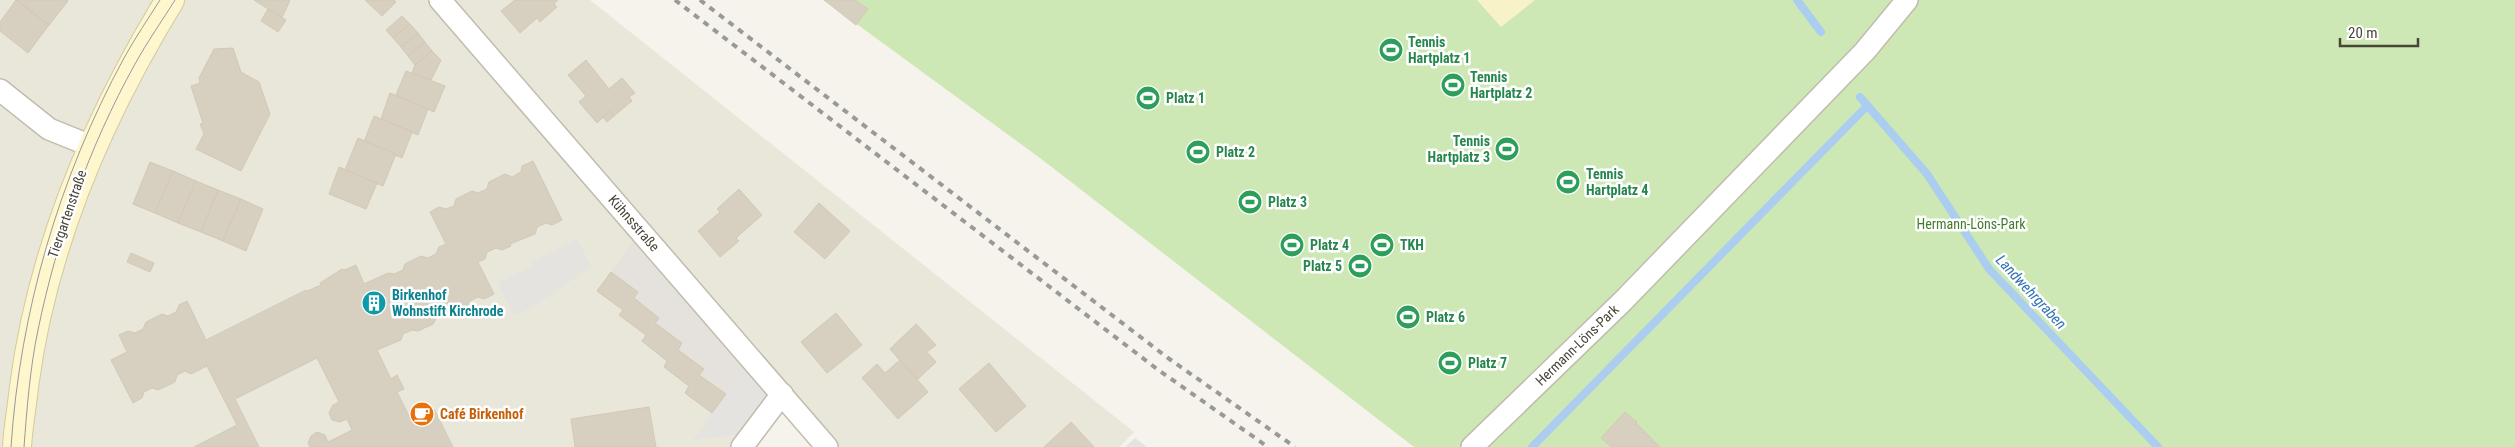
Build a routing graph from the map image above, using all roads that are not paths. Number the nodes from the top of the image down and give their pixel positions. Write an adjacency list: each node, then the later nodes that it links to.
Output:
1 (170, 0): 5 (main road, Tiergartenstraße)
2 (440, 0): 6 (street, Kühnsstraße)
3 (1906, 0): 10 (street, Hermann-Löns-Park)
4 (0, 90): 5 (street)
5 (91, 146): 7 (main road, Tiergartenstraße)
6 (782, 394): 8 (street); 9 (street, Kühnsstraße)
7 (17, 447)
8 (742, 447)
9 (827, 447)
10 (1472, 447)

